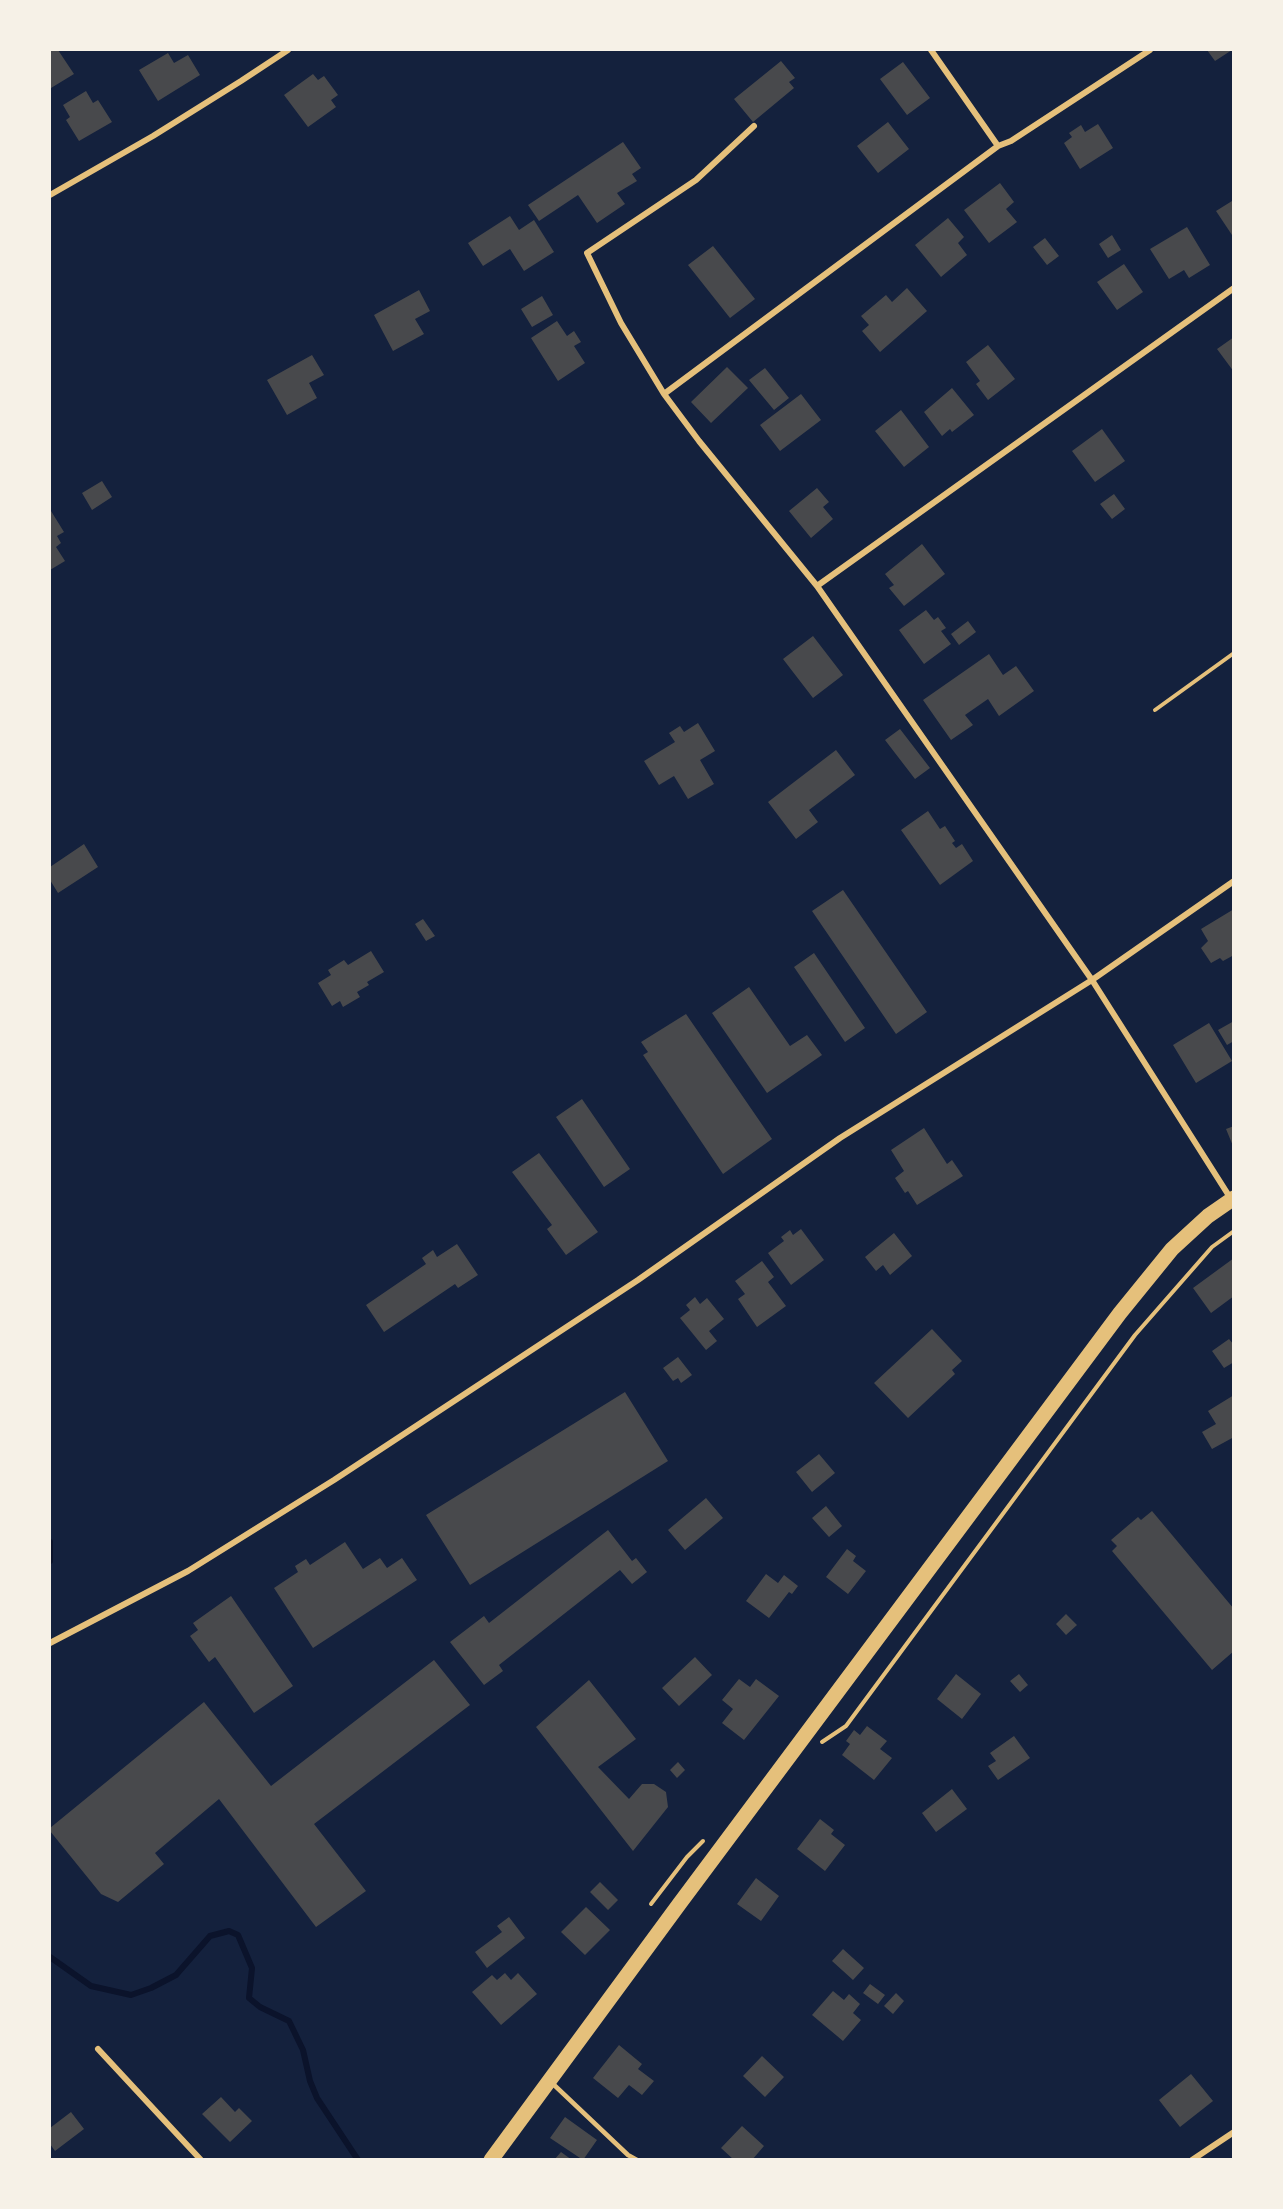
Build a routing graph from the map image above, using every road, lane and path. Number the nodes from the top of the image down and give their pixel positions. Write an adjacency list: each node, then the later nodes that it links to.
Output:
1 (288, 50): 6 (street)
2 (931, 50): 5 (street)
3 (1150, 50): 5 (street)
4 (754, 126): 8 (street)
5 (998, 146): 8 (street)
6 (50, 195)
7 (1233, 288): 9 (street)
8 (664, 394): 9 (street)
9 (817, 586): 13 (street)
10 (1233, 653): 11 (path)
11 (1155, 710)
12 (1233, 881): 13 (street)
13 (1092, 980): 14 (street); 16 (street)
14 (1233, 1199): 21 (main road)
15 (1233, 1231): 17 (path)
16 (50, 1643)
17 (817, 1746)
18 (711, 1834): 19 (path)
19 (651, 1904)
20 (98, 2049): 23 (street)
21 (550, 2081): 24 (main road); 25 (lane)
22 (1233, 2132): 26 (street)
23 (201, 2160)
24 (491, 2160)
25 (637, 2160)
26 (1192, 2160)

